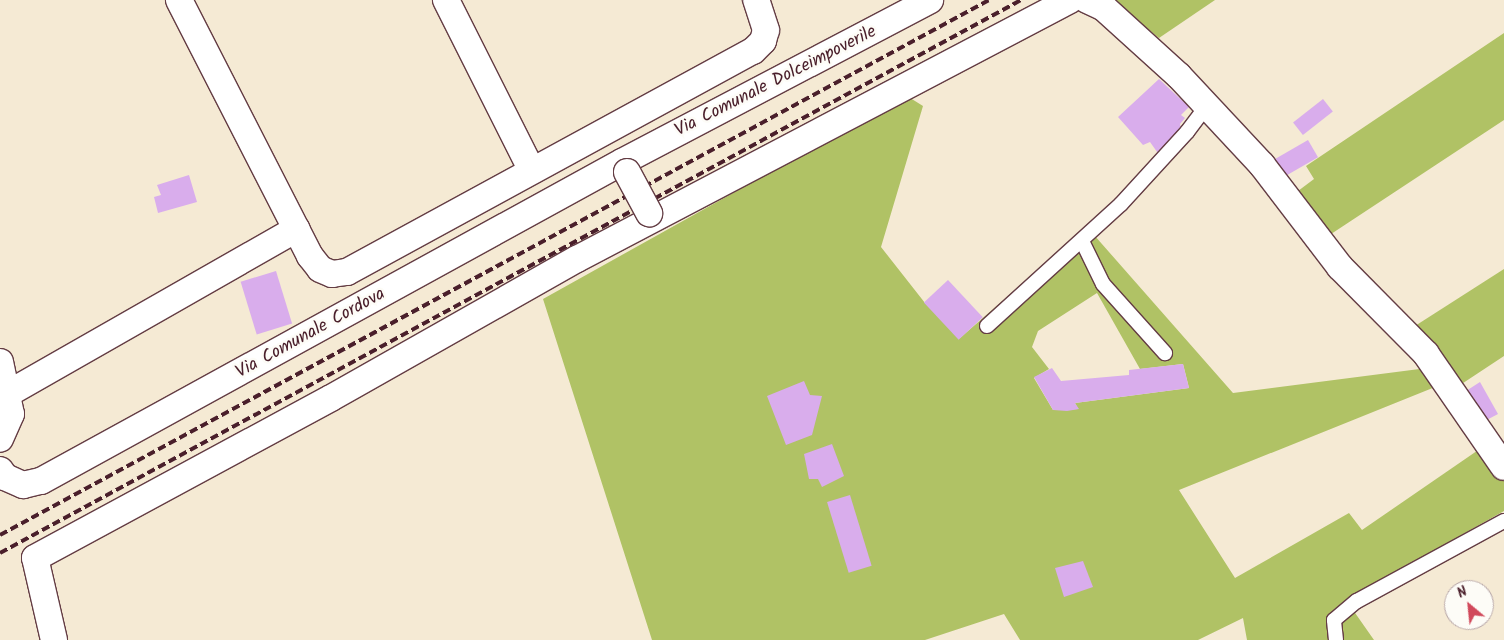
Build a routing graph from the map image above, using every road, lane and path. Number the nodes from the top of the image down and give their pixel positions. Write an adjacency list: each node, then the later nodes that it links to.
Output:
1 (179, 0): 11 (street)
2 (446, 0): 9 (street)
3 (756, 0): 9 (street)
4 (930, 0): 8 (street, Via Comunale Dolceimpoverile)
5 (1070, 0): 10 (street)
6 (1087, 0): 7 (street)
7 (1207, 105): 12 (lane); 18 (street)
8 (624, 167): 10 (street, bridge); 19 (street, Via Comunale Cordova)
9 (532, 172): 11 (street)
10 (651, 216): 21 (street)
11 (296, 229): 16 (street)
12 (1082, 240): 13 (lane); 14 (lane)
13 (987, 326)
14 (1165, 353)
15 (0, 362): 16 (street)
16 (9, 393): 17 (street)
17 (0, 438)
18 (1504, 467)
19 (0, 470)
20 (1504, 521): 22 (lane)
21 (54, 640)
22 (1336, 640)

